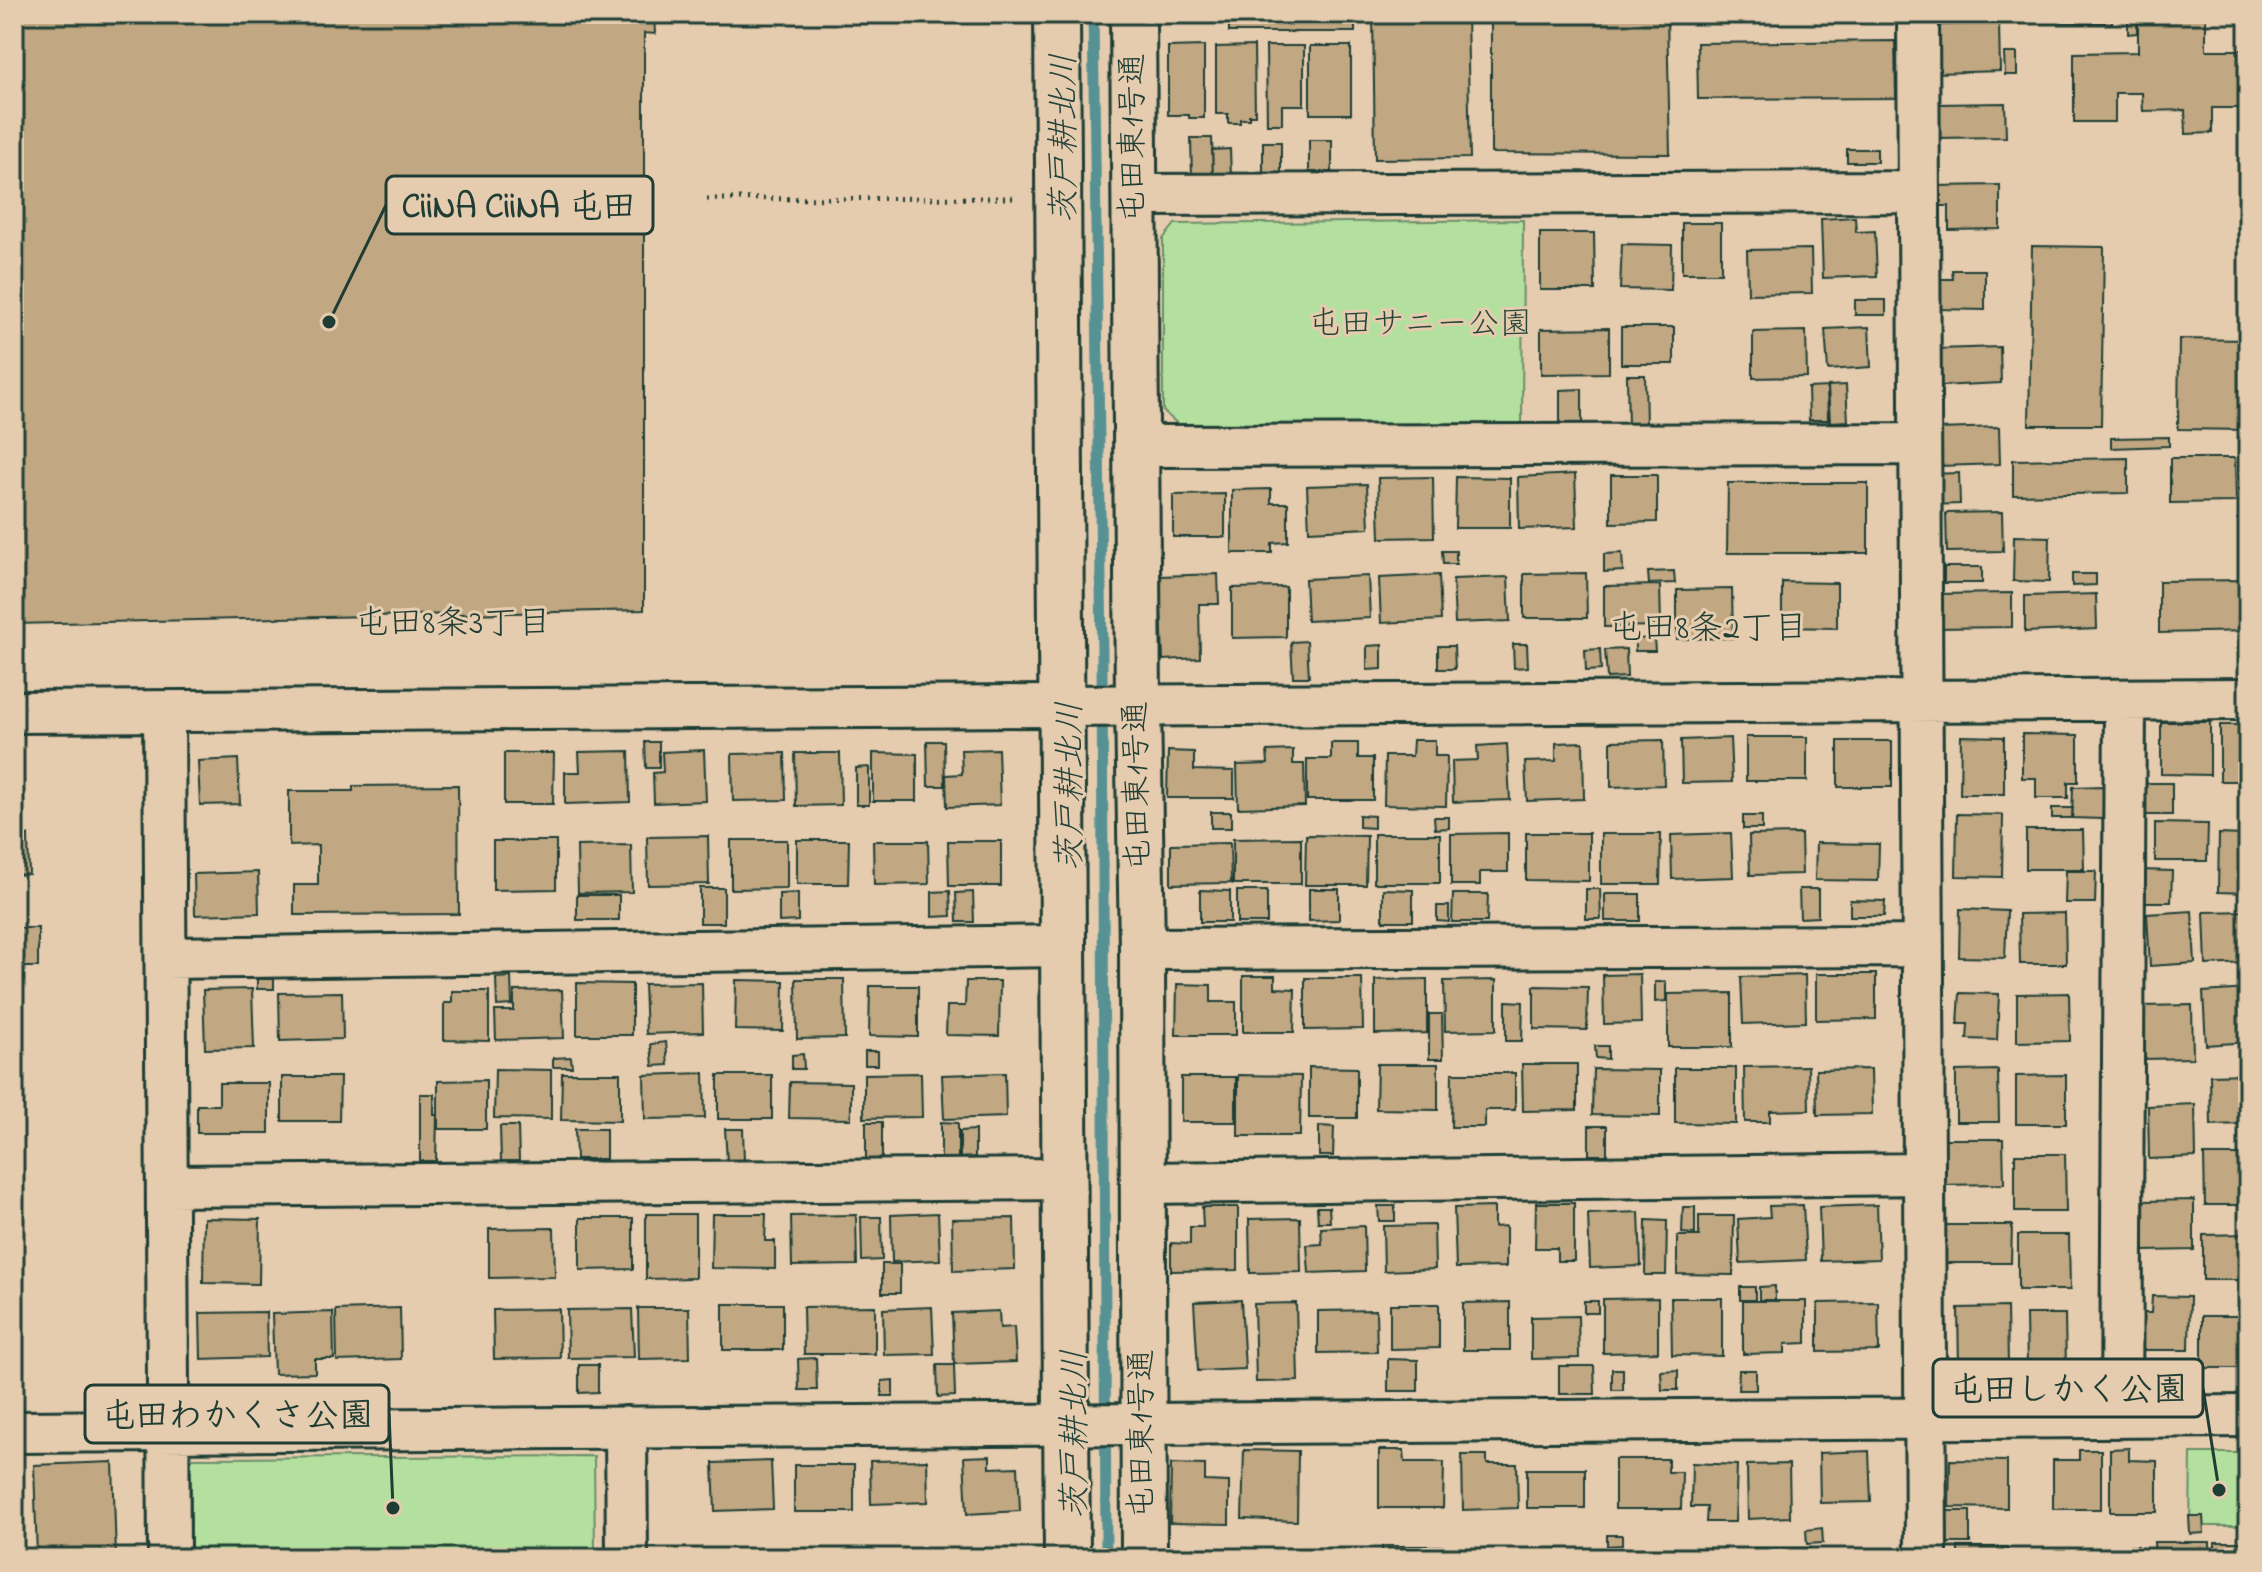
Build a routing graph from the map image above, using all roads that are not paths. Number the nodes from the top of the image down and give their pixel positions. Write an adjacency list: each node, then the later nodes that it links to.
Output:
1 (1057, 14): 11 (street, 屯田東1号通)
2 (1133, 14): 5 (street, 屯田東1号通)
3 (1918, 14): 4 (street)
4 (1919, 192): 5 (street); 6 (street)
5 (1134, 195): 7 (street, 屯田東1号通)
6 (1920, 444): 7 (street); 9 (street)
7 (1136, 446): 11 (street, 屯田東1号通)
8 (2248, 699): 10 (street)
9 (1921, 700): 10 (street); 11 (street); 15 (street)
10 (2125, 700): 22 (street)
11 (1100, 704): 13 (street); 14 (street, 屯田東1号通); 16 (street, 屯田東1号通)
12 (14, 712): 13 (street)
13 (164, 712): 17 (street)
14 (1064, 946): 17 (street); 19 (street, 屯田東1号通)
15 (1923, 946): 16 (street); 18 (street)
16 (1142, 949): 20 (street, 屯田東1号通)
17 (166, 958): 21 (street)
18 (1924, 1174): 20 (street); 24 (street)
19 (1065, 1179): 21 (street); 26 (street, 屯田東1号通)
20 (1142, 1183): 25 (street, 屯田東1号通)
21 (167, 1186): 28 (street)
22 (2121, 1416): 23 (street); 24 (street)
23 (2248, 1416)
24 (1925, 1417): 25 (street); 34 (street)
25 (1136, 1423): 26 (street); 33 (street, 屯田東1号通)
26 (1077, 1424): 27 (street); 32 (street, 屯田東1号通)
27 (626, 1427): 28 (street); 31 (street)
28 (168, 1431): 29 (street); 30 (street)
29 (14, 1432)
30 (169, 1558)
31 (627, 1558)
32 (1067, 1558)
33 (1144, 1558)
34 (1926, 1558)

